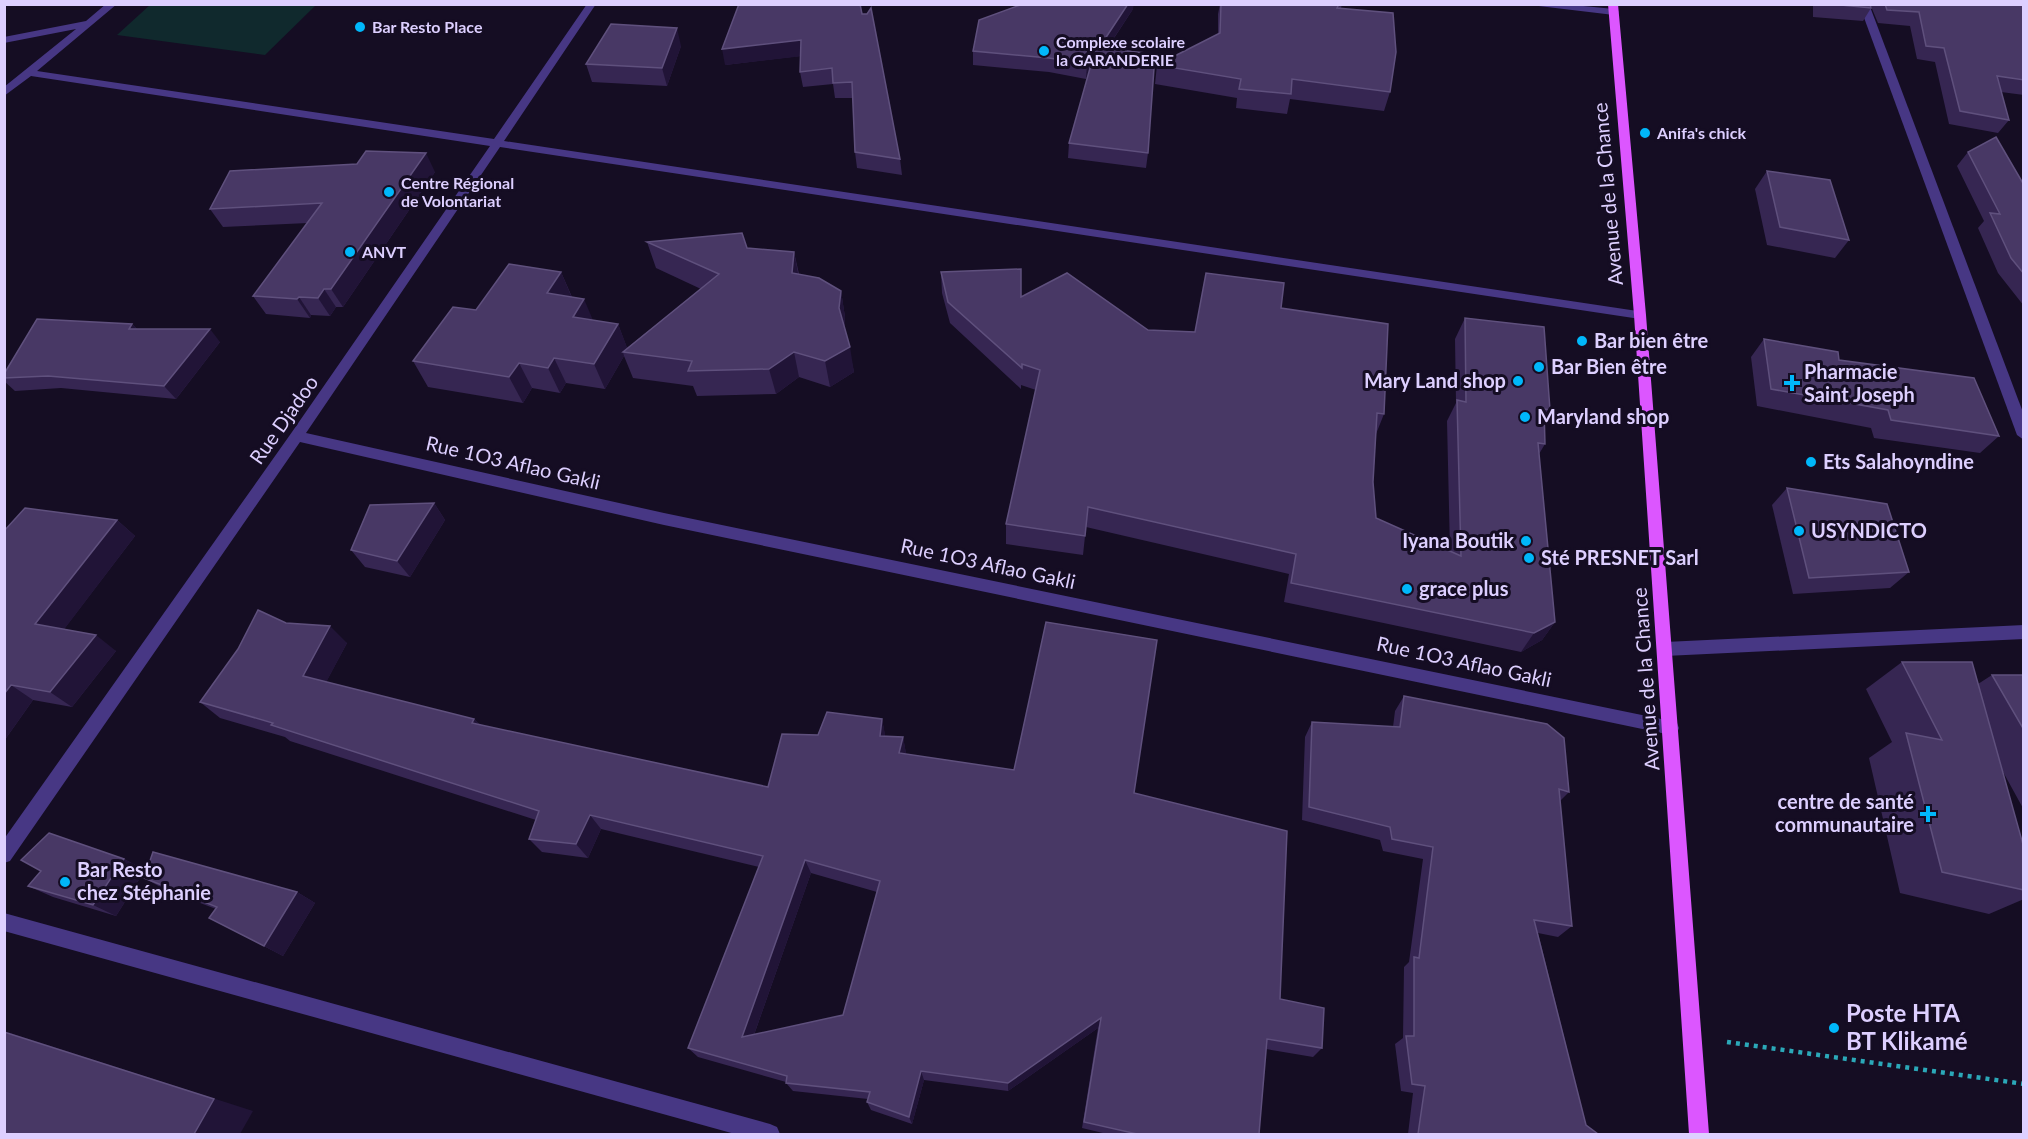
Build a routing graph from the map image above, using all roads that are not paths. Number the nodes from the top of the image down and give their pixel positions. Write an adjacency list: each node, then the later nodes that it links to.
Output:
1 (112, 4): 6 (street)
2 (592, 4): 10 (street, Rue Djadoo)
3 (1526, 4): 5 (street)
4 (1864, 4): 12 (street)
5 (1613, 8): 11 (main road, Avenue de la Chance)
6 (90, 24): 7 (street); 8 (street)
7 (4, 40)
8 (30, 73): 9 (street); 10 (street)
9 (4, 93)
10 (497, 144): 11 (street); 13 (street, Rue Djadoo)
11 (1640, 315): 15 (main road, Avenue de la Chance)
12 (2024, 435)
13 (297, 436): 16 (street, Rue 1O3 Aflao Gakli); 17 (street, Rue Djadoo)
14 (2024, 632): 15 (street)
15 (1665, 649): 16 (main road, Avenue de la Chance)
16 (1671, 728): 20 (main road, Avenue de la Chance)
17 (4, 855)
18 (4, 922): 19 (street)
19 (770, 1134)
20 (1699, 1134)

